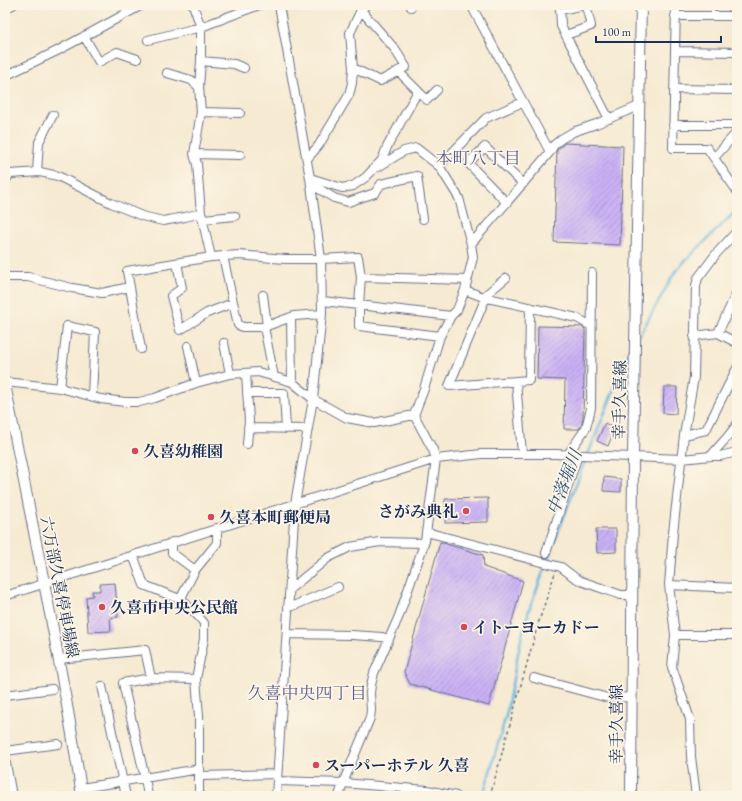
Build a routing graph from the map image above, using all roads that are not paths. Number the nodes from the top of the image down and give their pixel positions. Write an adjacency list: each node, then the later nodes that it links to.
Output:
1 (13, 5): 12 (street)
2 (142, 5): 17 (street)
3 (193, 5): 15 (street)
4 (259, 5): 15 (street)
5 (279, 5): 46 (street)
6 (471, 5): 33 (street)
7 (586, 5): 11 (street); 16 (street)
8 (641, 5): 34 (main road, 幸手久喜線)
9 (676, 5): 13 (street)
10 (363, 7): 24 (street); 25 (street)
11 (560, 7): 16 (street)
12 (5, 8)
13 (675, 16): 14 (street); 19 (street)
14 (737, 16)
15 (201, 28): 18 (street); 22 (street)
16 (566, 35): 38 (street)
17 (84, 36): 21 (street); 27 (street)
18 (148, 40)
19 (675, 51): 20 (street); 29 (street)
20 (737, 52)
21 (137, 59)
22 (201, 61): 23 (street); 28 (street)
23 (244, 68)
24 (353, 68): 25 (street); 46 (street)
25 (398, 71): 32 (street)
26 (167, 73): 28 (street)
27 (5, 76)
28 (199, 87): 35 (street)
29 (674, 89): 31 (street); 39 (street)
30 (437, 90): 32 (street)
31 (737, 90)
32 (418, 91): 49 (street)
33 (523, 102): 42 (street); 47 (street)
34 (639, 106): 38 (street); 114 (main road, 幸手久喜線)
35 (201, 112): 36 (street); 43 (street)
36 (240, 113)
37 (52, 115): 48 (street)
38 (609, 119): 42 (street)
39 (673, 125): 40 (street); 45 (street)
40 (737, 125)
41 (737, 132): 45 (street)
42 (550, 152): 52 (street)
43 (194, 154): 44 (street); 55 (street)
44 (240, 155)
45 (714, 158): 53 (street)
46 (306, 159): 51 (street)
47 (439, 166): 49 (street); 59 (street)
48 (37, 172): 50 (street); 55 (street)
49 (371, 172): 51 (street)
50 (5, 181)
51 (311, 181): 57 (street); 62 (street)
52 (523, 184): 54 (street); 54 (street)
53 (737, 191)
54 (506, 203): 59 (street)
55 (202, 216): 56 (street); 61 (street)
56 (235, 216)
57 (423, 219)
58 (737, 231): 85 (street)
59 (471, 244): 68 (street)
60 (223, 256): 61 (street); 62 (street); 75 (street)
61 (211, 257): 63 (street)
62 (321, 260): 65 (street); 74 (street)
63 (177, 263): 69 (street); 75 (street)
64 (592, 273): 81 (street)
65 (361, 276): 68 (street); 76 (street)
66 (5, 277): 69 (street)
67 (506, 278): 73 (street)
68 (467, 280): 70 (street)
69 (130, 287): 89 (street)
70 (465, 290): 73 (street); 79 (street)
71 (737, 292): 83 (street)
72 (263, 295): 82 (street)
73 (485, 297): 77 (street); 94 (street)
74 (322, 301): 76 (street); 78 (street)
75 (233, 303): 82 (street)
76 (359, 305): 79 (street); 84 (street)
77 (530, 307): 81 (street); 94 (street)
78 (322, 314): 80 (street); 101 (street)
79 (451, 316): 84 (street)
80 (292, 317): 82 (street); 95 (street)
81 (591, 326): 111 (street)
82 (265, 327): 93 (street)
83 (718, 333): 85 (street); 87 (street)
84 (440, 336): 102 (street)
85 (694, 336): 107 (street)
86 (224, 343): 92 (street)
87 (737, 343)
88 (188, 346): 97 (street)
89 (141, 349)
90 (737, 368): 107 (street)
91 (246, 373): 92 (street); 93 (street); 99 (street)
92 (230, 374): 97 (street)
93 (274, 377): 95 (street)
94 (516, 381): 110 (street)
95 (292, 382): 101 (street)
96 (5, 383): 98 (street); 125 (main road, 六万部久喜停車場線)
97 (196, 383): 100 (street)
98 (60, 388): 100 (street); 100 (street)
99 (247, 393): 104 (street); 105 (street)
100 (92, 396)
101 (313, 399): 102 (street); 106 (street)
102 (414, 415): 115 (street)
103 (737, 424): 113 (street)
104 (248, 428): 105 (street); 108 (street)
105 (286, 428): 106 (street)
106 (308, 429): 117 (street)
107 (684, 435): 116 (street)
108 (246, 444)
109 (737, 452): 113 (street)
110 (522, 454): 111 (street); 115 (street)
111 (568, 454): 112 (street)
112 (578, 455): 114 (street); 122 (street)
113 (711, 456): 116 (street)
114 (633, 457): 116 (street); 130 (main road, 幸手久喜線)
115 (436, 459): 117 (street); 119 (street)
116 (682, 459): 126 (street)
117 (295, 504): 118 (street); 129 (street)
118 (217, 528): 120 (street); 124 (street)
119 (426, 532): 121 (street); 130 (street)
120 (172, 542): 123 (street); 124 (street)
121 (424, 543): 129 (street); 137 (street)
122 (546, 553)
123 (134, 555): 125 (street); 132 (street)
124 (195, 570): 132 (street)
125 (45, 584): 131 (street); 138 (main road, 六万部久喜停車場線)
126 (670, 585): 128 (street); 135 (street)
127 (338, 587): 133 (street)
128 (737, 588)
129 (290, 589): 133 (street)
130 (633, 595): 145 (main road, 幸手久喜線)
131 (5, 596)
132 (182, 600): 141 (street)
133 (288, 607): 134 (street)
134 (287, 634): 137 (street); 151 (street)
135 (675, 635): 136 (street); 165 (street)
136 (737, 635)
137 (389, 638): 153 (street)
138 (59, 659): 139 (street); 155 (main road, 六万部久喜停車場線)
139 (151, 678): 141 (street); 150 (street)
140 (534, 678): 145 (street)
141 (196, 679): 149 (street)
142 (102, 686): 152 (street)
143 (52, 689): 144 (street)
144 (5, 695)
145 (631, 697): 164 (main road, 幸手久喜線)
146 (58, 744): 147 (street)
147 (5, 751)
148 (5, 758): 156 (street)
149 (200, 772): 150 (street); 151 (street); 159 (street)
150 (145, 778): 152 (street); 158 (street)
151 (277, 778): 153 (street); 160 (street)
152 (123, 782): 155 (street); 157 (street)
153 (343, 783): 154 (street); 161 (street)
154 (387, 787): 162 (street); 163 (street)
155 (82, 792)
156 (12, 796)
157 (126, 796)
158 (148, 796)
159 (199, 796)
160 (276, 796)
161 (339, 796)
162 (386, 796)
163 (456, 796)
164 (631, 796)
165 (696, 796)

